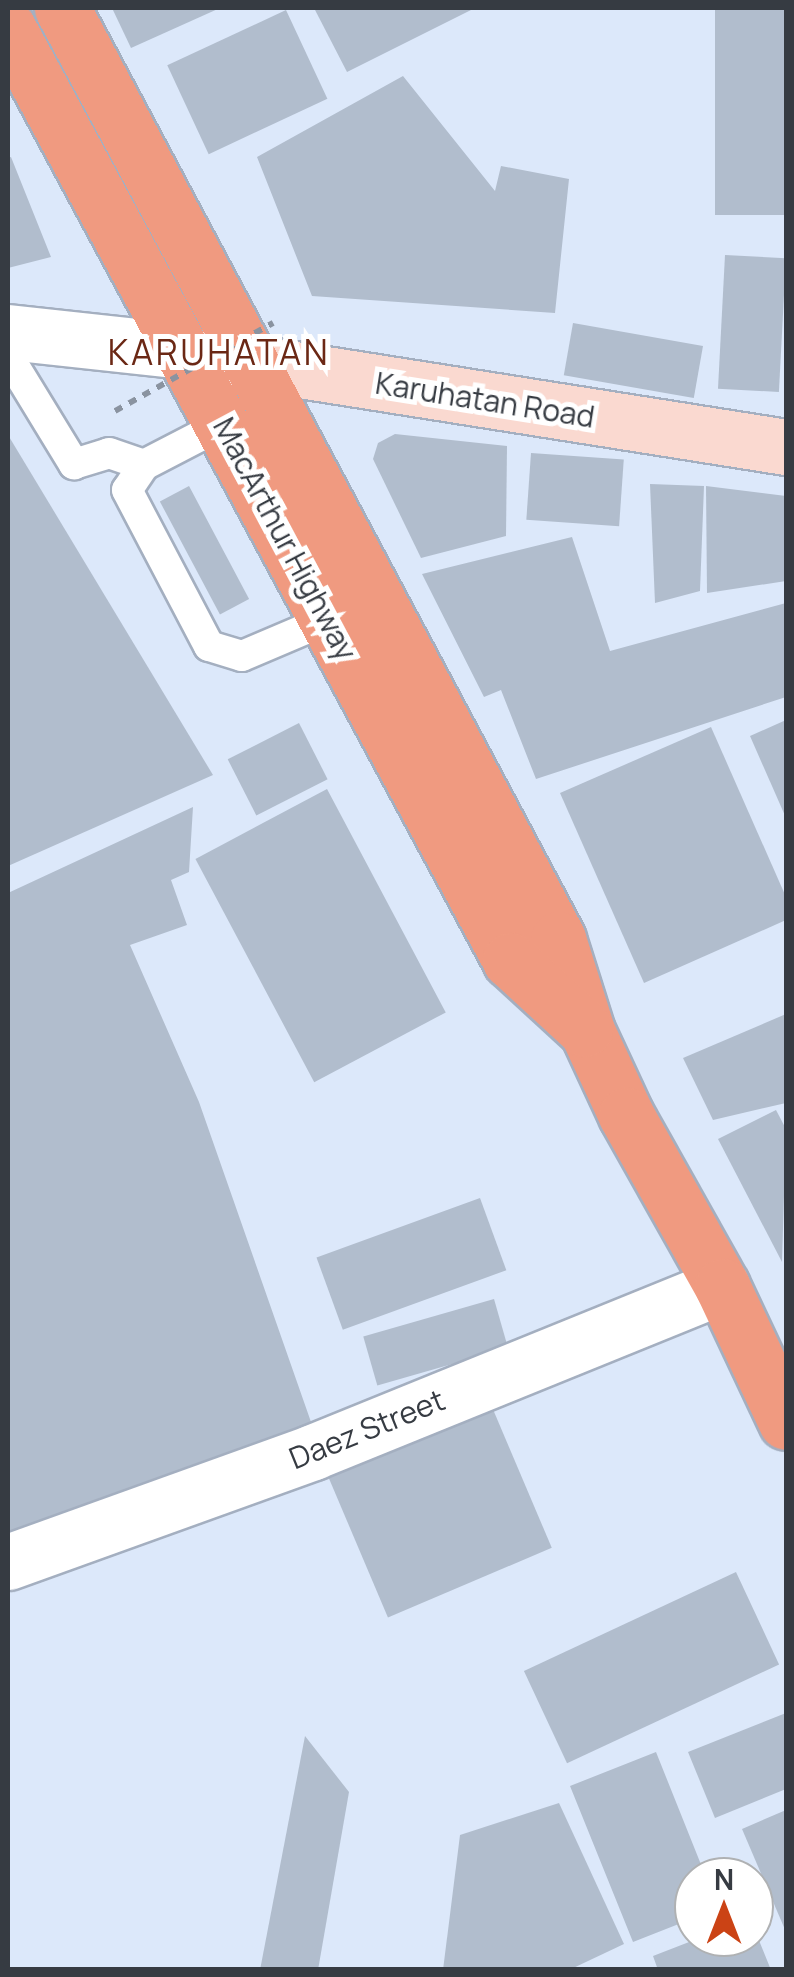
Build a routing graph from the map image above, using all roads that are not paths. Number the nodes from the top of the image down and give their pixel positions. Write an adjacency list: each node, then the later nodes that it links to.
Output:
1 (62, 8): 4 (highway, MacArthur Highway)
2 (8, 28): 5 (highway, MacArthur Highway)
3 (8, 332): 5 (street)
4 (264, 343): 5 (main road, Karuhatan Road); 8 (main road, Karuhatan Road); 11 (highway, MacArthur Highway)
5 (183, 352): 7 (highway, MacArthur Highway)
6 (8, 356): 9 (lane)
7 (224, 423): 9 (lane); 10 (highway, MacArthur Highway)
8 (786, 448)
9 (144, 465): 10 (lane)
10 (326, 620): 11 (highway, MacArthur Highway)
11 (587, 1031): 12 (highway, MacArthur Highway)
12 (722, 1286): 13 (highway, MacArthur Highway); 14 (street, Daez Street)
13 (786, 1422)
14 (8, 1562)

